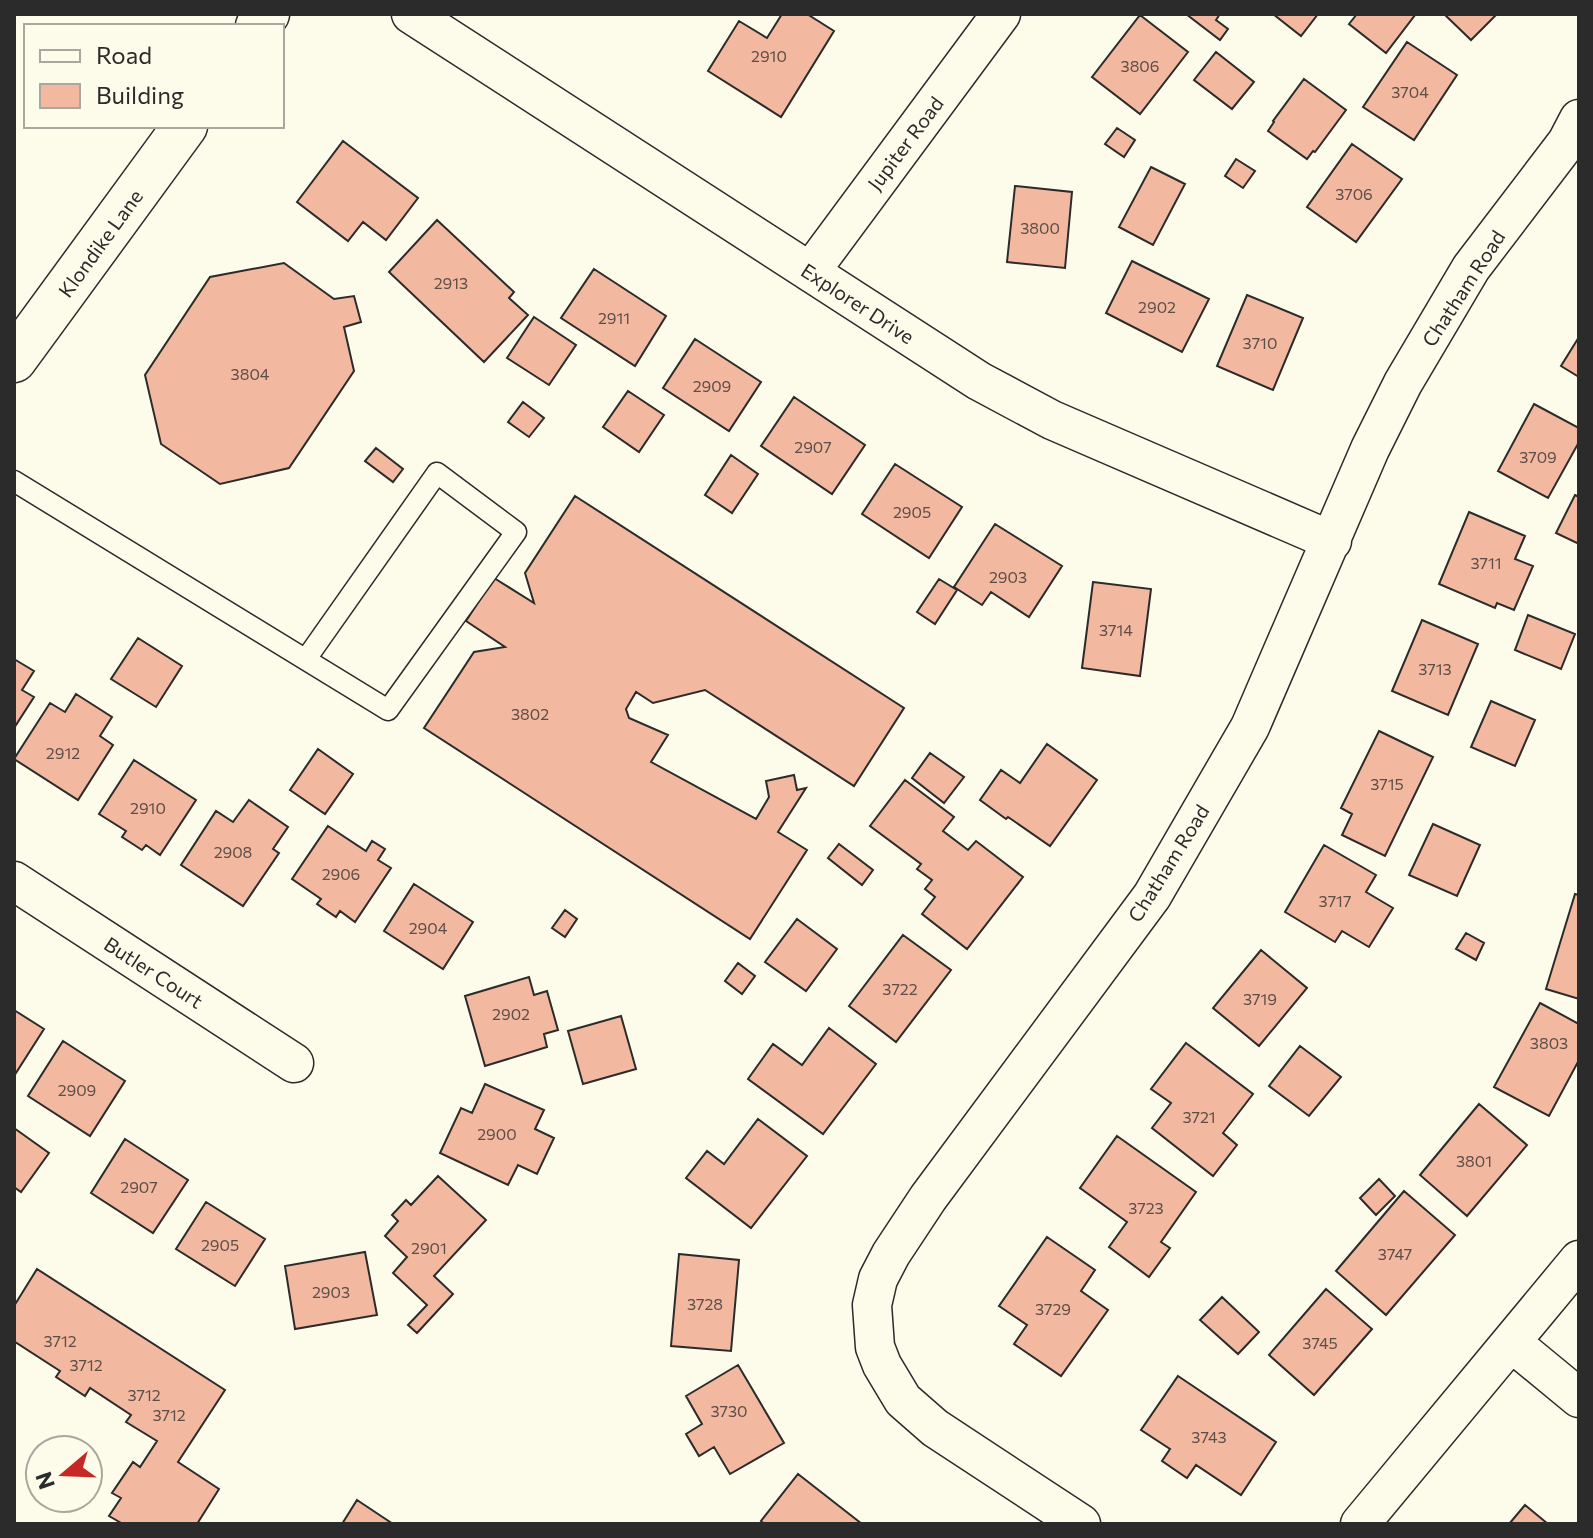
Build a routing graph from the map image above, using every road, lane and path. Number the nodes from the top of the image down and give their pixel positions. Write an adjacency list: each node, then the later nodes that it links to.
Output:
1 (411, 14): 5 (street, Explorer Drive)
2 (1001, 14): 5 (street, Jupiter Road)
3 (1579, 119): 8 (street, Chatham Road)
4 (184, 128): 6 (street, Klondike Lane)
5 (810, 272): 8 (street, Explorer Drive)
6 (14, 360)
7 (14, 481): 9 (lane)
8 (1332, 541): 15 (street, Chatham Road)
9 (306, 659): 9 (lane)
10 (14, 881): 11 (street, Butler Court)
11 (294, 1063)
12 (1579, 1260): 13 (street)
13 (1511, 1342): 14 (street); 16 (street)
14 (1579, 1398)
15 (1081, 1524)
16 (1360, 1524)

